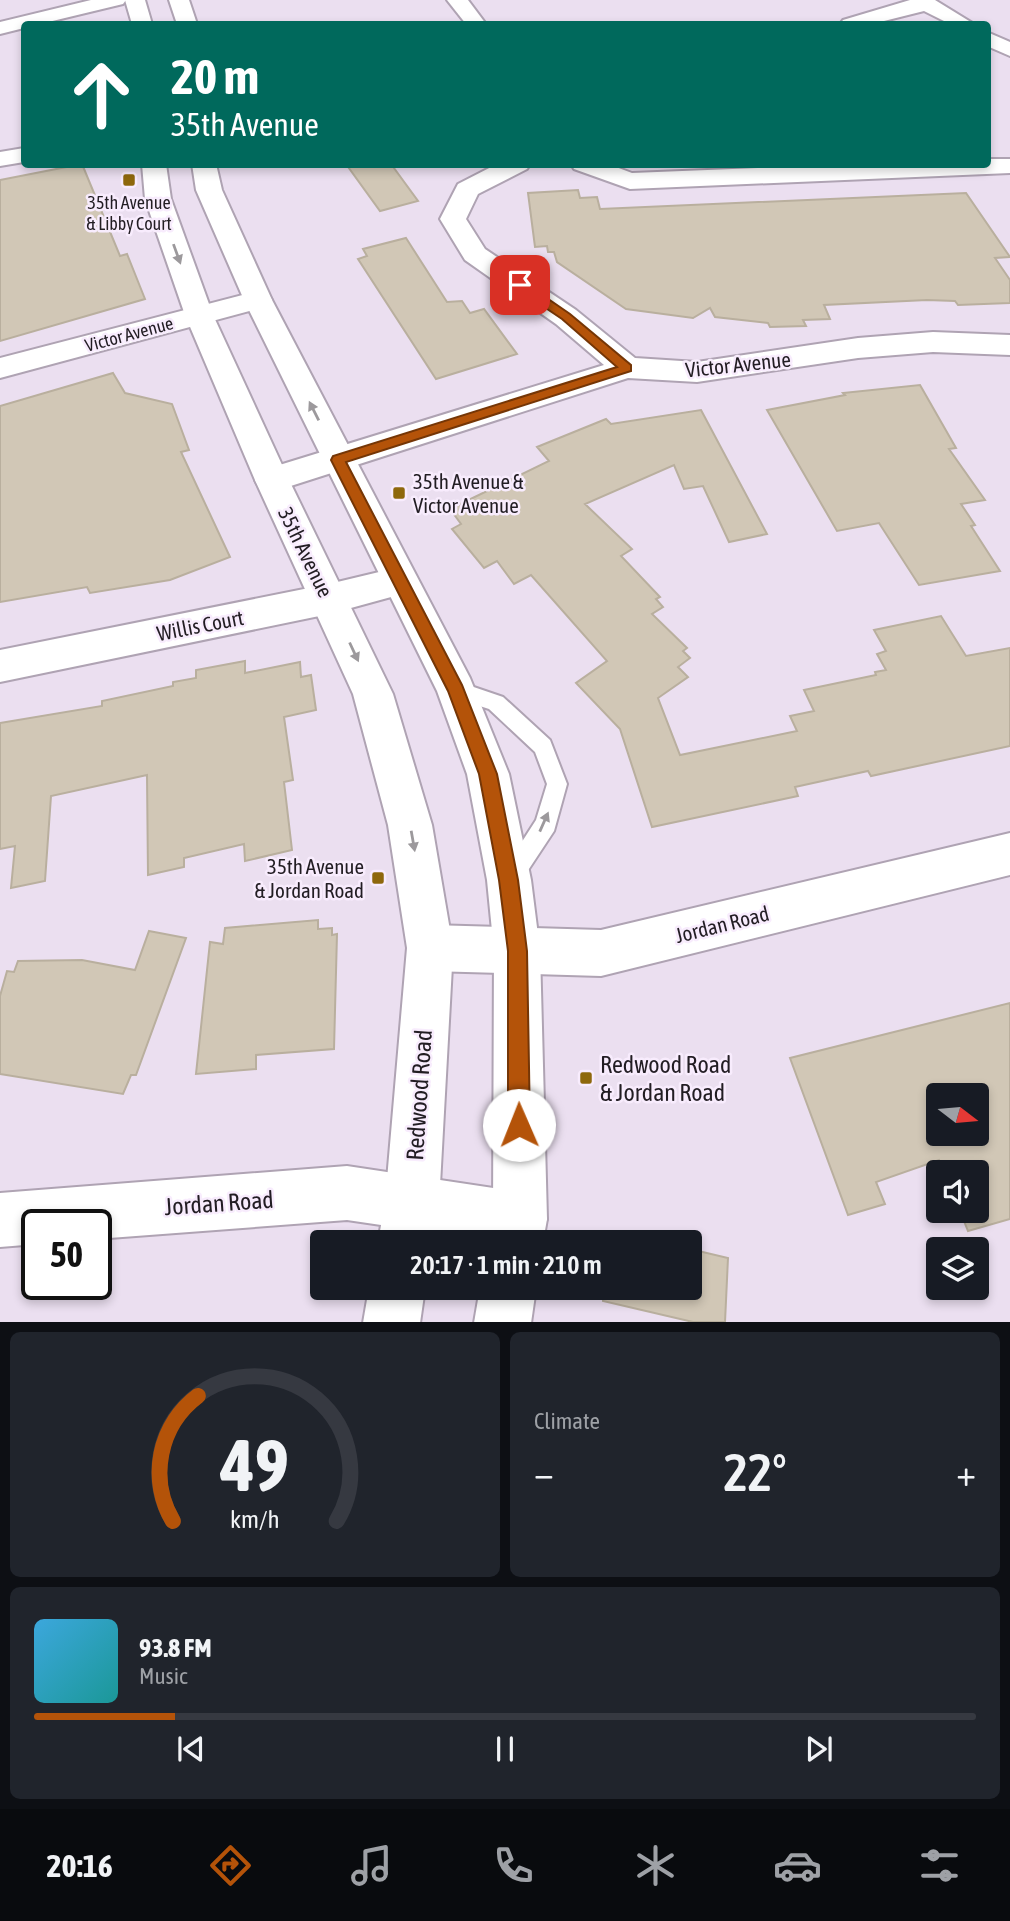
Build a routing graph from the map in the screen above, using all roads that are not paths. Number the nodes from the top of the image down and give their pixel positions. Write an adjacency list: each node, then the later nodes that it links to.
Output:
1 (117, 0): 6 (street)
2 (135, 0): 7 (street)
3 (179, 0): 8 (street)
4 (457, 0): 9 (street)
5 (923, 2): 10 (street); 11 (street)
6 (29, 21)
7 (141, 21)
8 (186, 21)
9 (474, 21)
10 (860, 21)
11 (958, 21)
12 (21, 23): 13 (street)
13 (0, 28)
14 (991, 40): 15 (street)
15 (1010, 50)
16 (21, 156): 17 (street)
17 (0, 159)
18 (1010, 166): 19 (street)
19 (991, 167)
20 (154, 168): 26 (street, 35th Avenue, one-way to 26)
21 (205, 168): 25 (street)
22 (510, 168): 29 (street)
23 (594, 168): 24 (street)
24 (959, 168)
25 (257, 300): 26 (street, Victor Avenue); 30 (street, one-way to 25)
26 (199, 316): 28 (street, Victor Avenue); 31 (street, 35th Avenue)
27 (1010, 345): 29 (street, Victor Avenue)
28 (0, 368)
29 (627, 368): 30 (street, Victor Avenue)
30 (338, 460): 31 (street, Victor Avenue); 32 (street)
31 (272, 480): 33 (street, 35th Avenue)
32 (400, 581): 33 (street, Willis Court); 35 (street)
33 (329, 599): 34 (street, Willis Court); 38 (street, 35th Avenue, one-way to 38)
34 (0, 666)
35 (456, 690): 37 (street); 37 (lane, one-way to 35)
36 (1010, 854): 39 (street, Jordan Road)
37 (509, 880): 39 (street)
38 (430, 948): 39 (street, Jordan Road); 41 (street, Redwood Road)
39 (517, 951): 43 (street)
40 (0, 1220): 41 (street, Jordan Road)
41 (408, 1223): 42 (street, Jordan Road)
42 (504, 1230)
43 (518, 1230)
44 (395, 1300): 46 (street)
45 (506, 1300): 47 (street)
46 (391, 1322)
47 (502, 1322)

